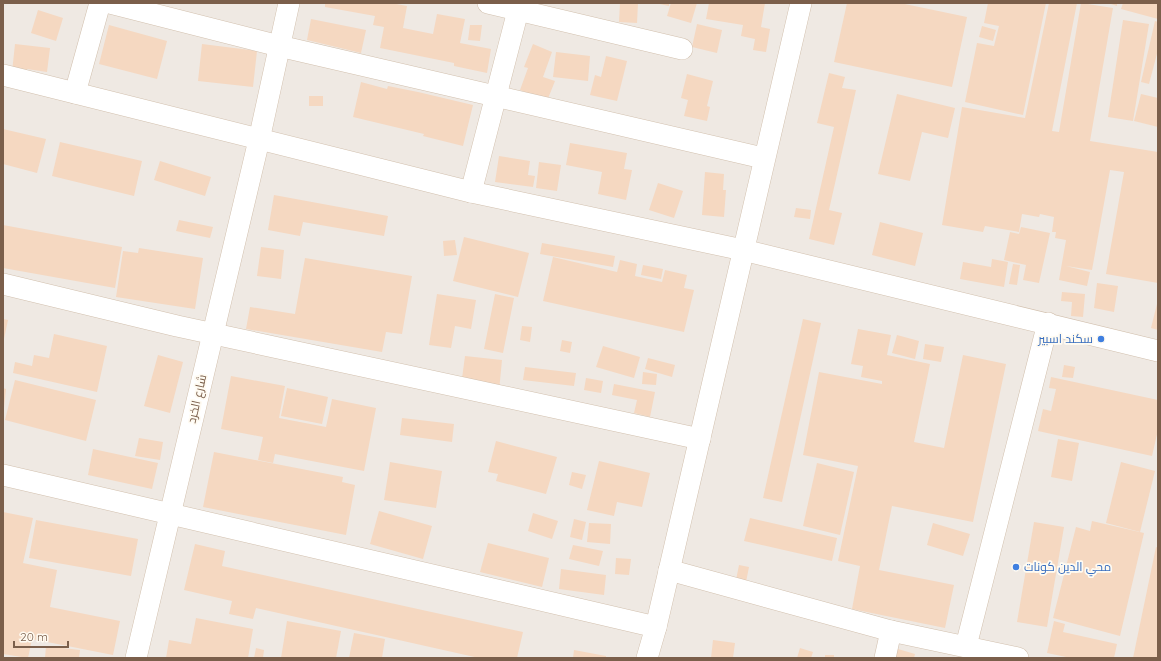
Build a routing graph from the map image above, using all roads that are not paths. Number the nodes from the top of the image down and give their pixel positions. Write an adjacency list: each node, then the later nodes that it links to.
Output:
1 (100, 3): 10 (street)
2 (110, 3): 7 (street)
3 (289, 3): 7 (street, شارع الخرد)
4 (488, 3): 6 (street)
5 (801, 3): 13 (street)
6 (519, 6): 8 (street); 11 (street)
7 (280, 46): 11 (street); 12 (street, شارع الخرد)
8 (682, 49)
9 (3, 75): 10 (street)
10 (75, 93): 12 (street)
11 (496, 96): 13 (street); 14 (street)
12 (259, 140): 14 (street); 18 (street, شارع الخرد)
13 (763, 158): 15 (street)
14 (471, 192): 15 (street)
15 (744, 250): 17 (street); 20 (street)
16 (3, 284): 18 (street)
17 (1048, 323): 19 (street); 26 (street)
18 (213, 332): 20 (street); 22 (street, شارع الخرد)
19 (1158, 351)
20 (700, 439): 23 (street)
21 (3, 475): 22 (street)
22 (170, 514): 24 (street); 27 (street, شارع الخرد)
23 (669, 570): 24 (street); 25 (street)
24 (656, 627): 28 (street)
25 (891, 631): 26 (street); 29 (street)
26 (966, 646): 30 (street)
27 (136, 658)
28 (647, 658)
29 (885, 658)
30 (1018, 658)

